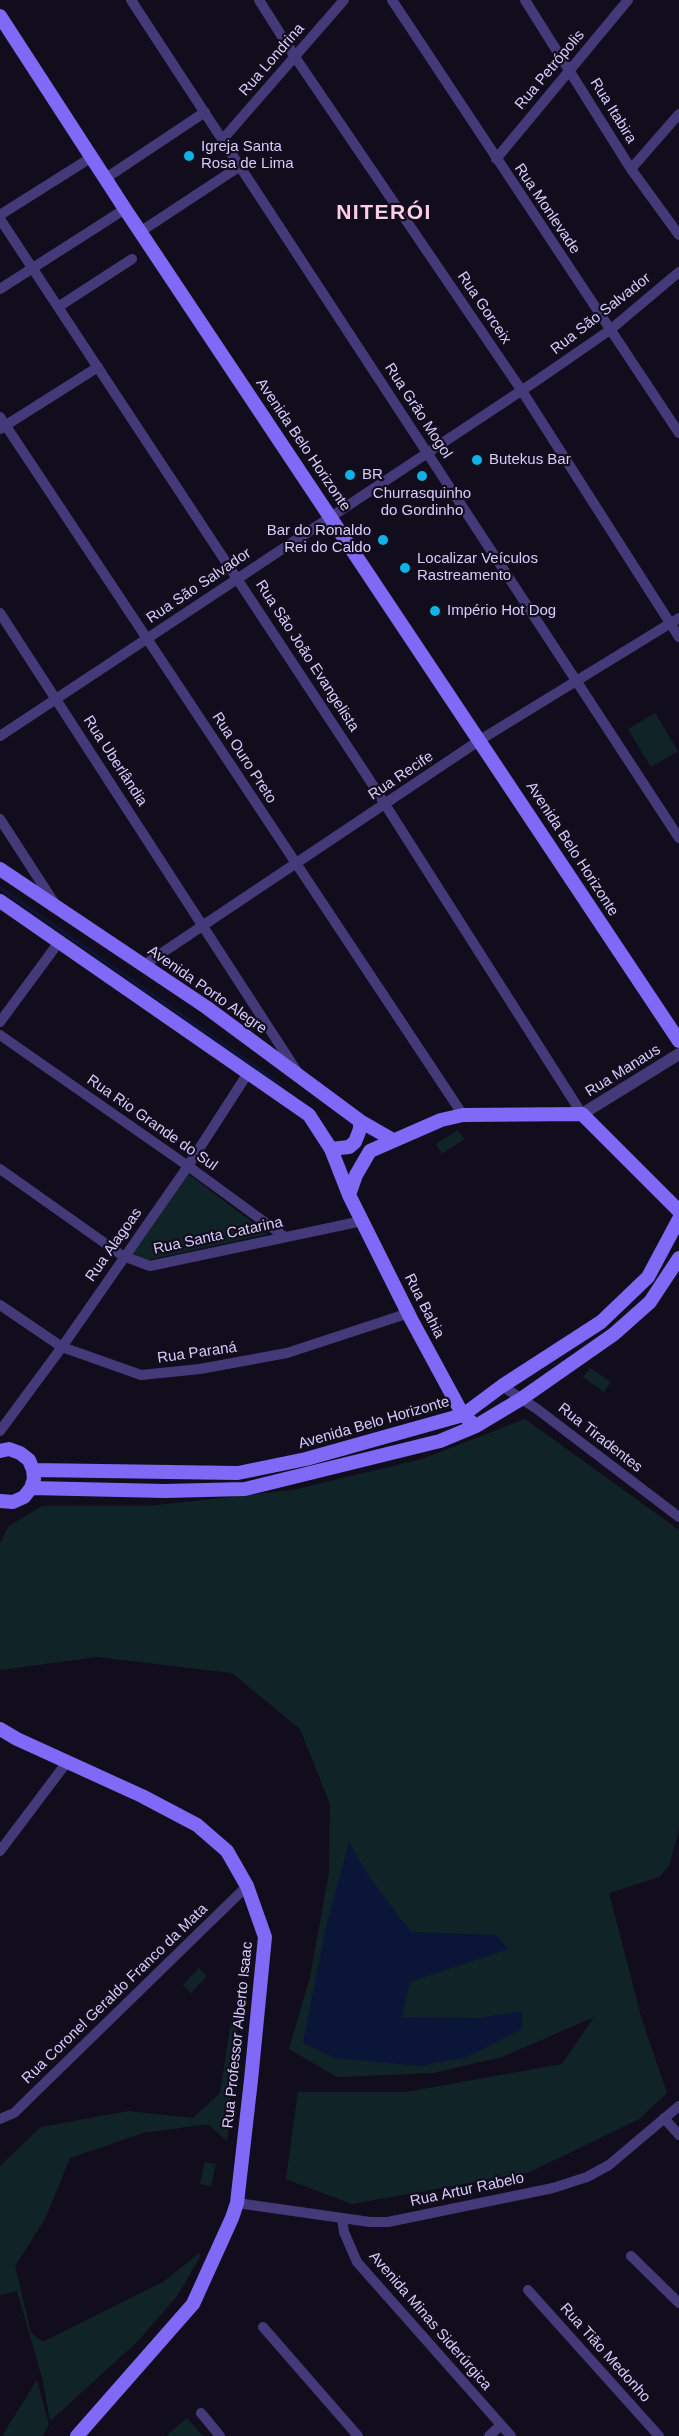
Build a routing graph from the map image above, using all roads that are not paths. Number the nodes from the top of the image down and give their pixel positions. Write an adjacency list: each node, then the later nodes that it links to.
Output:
1 (131, 0): 10 (street, Rua Grão Mogol)
2 (259, 0): 8 (street, Rua Gorceix)
3 (344, 0): 8 (street, Rua Londrina)
4 (392, 0): 14 (street, Rua Monlevade)
5 (525, 0): 9 (street, Rua Itabira)
6 (628, 0): 9 (street, Rua Petrópolis)
7 (0, 16): 13 (main road, Avenida Belo Horizonte)
8 (295, 57): 12 (street, Rua Londrina); 29 (street, Rua Gorceix)
9 (570, 70): 14 (street, Rua Petrópolis); 16 (street, Rua Itabira)
10 (204, 112): 12 (street, Rua Grão Mogol); 17 (street)
11 (679, 114): 16 (street)
12 (223, 139): 15 (street, Rua Grão Mogol)
13 (92, 156): 17 (main road, Avenida Belo Horizonte); 19 (street)
14 (496, 159): 27 (street, Rua Monlevade)
15 (240, 166): 20 (street); 32 (street, Rua Grão Mogol)
16 (631, 169): 21 (street, Rua Itabira)
17 (105, 178): 18 (main road, Avenida Belo Horizonte)
18 (125, 208): 20 (main road, Avenida Belo Horizonte); 23 (street)
19 (0, 217): 23 (street, Rua São João Evangelista)
20 (140, 232): 33 (main road, Avenida Belo Horizonte)
21 (679, 235)
22 (132, 259): 26 (street)
23 (32, 268): 25 (street); 26 (street, Rua São João Evangelista)
24 (679, 272): 27 (street, Rua São Salvador)
25 (0, 289)
26 (58, 307): 28 (street, Rua São João Evangelista)
27 (610, 330): 29 (street, Rua São Salvador); 31 (street, Rua Monlevade)
28 (98, 367): 30 (street); 34 (street, Rua São João Evangelista)
29 (522, 391): 32 (street, Rua São Salvador); 36 (street, Rua Gorceix)
30 (2, 424): 38 (street, Rua Ouro Preto)
31 (679, 433)
32 (427, 453): 33 (street, Rua São Salvador); 39 (street, Rua Grão Mogol)
33 (330, 516): 34 (street, Rua São Salvador); 42 (main road, Avenida Belo Horizonte)
34 (238, 577): 38 (street, Rua São Salvador); 43 (street, Rua São João Evangelista)
35 (0, 613): 40 (street, Rua Uberlândia)
36 (675, 620): 37 (street, Rua Gorceix); 39 (street, Rua Recife)
37 (679, 637)
38 (148, 639): 40 (street, Rua São Salvador); 46 (street, Rua Ouro Preto)
39 (575, 680): 42 (street, Rua Recife); 45 (street, Rua Grão Mogol)
40 (57, 699): 41 (street, Rua São Salvador); 50 (street, Rua Uberlândia)
41 (0, 736)
42 (480, 740): 43 (street, Rua Recife); 55 (main road, Avenida Belo Horizonte)
43 (386, 805): 46 (street, Rua Recife); 59 (street, Rua São João Evangelista)
44 (0, 819): 49 (street)
45 (679, 838)
46 (297, 865): 50 (street, Rua Recife); 60 (street, Rua Ouro Preto)
47 (0, 869): 49 (main road, Avenida Porto Alegre)
48 (0, 901): 51 (main road)
49 (56, 906): 52 (main road, Avenida Porto Alegre)
50 (204, 926): 52 (street, Rua Recife); 58 (street, Rua Uberlândia)
51 (59, 942): 53 (street); 57 (main road)
52 (144, 965): 58 (main road, Avenida Porto Alegre)
53 (0, 1022)
54 (0, 1035): 64 (street, Rua Rio Grande do Sul)
55 (679, 1041)
56 (679, 1054): 59 (street, Rua Manaus)
57 (248, 1073): 63 (main road); 64 (street, Rua Alagoas)
58 (300, 1076): 61 (main road, Avenida Porto Alegre)
59 (582, 1114): 60 (main road); 67 (main road)
60 (463, 1115): 62 (main road)
61 (360, 1121): 62 (main road, Avenida Porto Alegre); 63 (main road)
62 (393, 1140): 66 (main road)
63 (331, 1149): 66 (main road)
64 (188, 1166): 70 (street, Rua Rio Grande do Sul); 71 (street, Rua Alagoas)
65 (0, 1169): 71 (street, Rua Santa Catarina)
66 (349, 1195): 69 (main road, Rua Bahia)
67 (679, 1211)
68 (679, 1220): 76 (main road, Avenida Belo Horizonte)
69 (362, 1221): 70 (street, Rua Santa Catarina); 74 (main road, Rua Bahia)
70 (285, 1237): 71 (street, Rua Santa Catarina)
71 (123, 1256): 75 (street, Rua Alagoas)
72 (679, 1258): 77 (main road, Avenida Belo Horizonte)
73 (0, 1305): 75 (street, Rua Paraná)
74 (409, 1313): 75 (street, Rua Paraná); 78 (main road, Rua Bahia)
75 (62, 1347): 80 (street, Rua Alagoas)
76 (502, 1386): 77 (street, Rua Tiradentes); 78 (main road, Avenida Belo Horizonte)
77 (521, 1399): 79 (main road, Avenida Belo Horizonte); 85 (street, Rua Tiradentes)
78 (464, 1415): 79 (main road, Rua Bahia); 82 (main road, Avenida Belo Horizonte)
79 (476, 1426): 83 (main road, Avenida Belo Horizonte)
80 (0, 1431)
81 (0, 1451): 82 (main road)
82 (33, 1470): 83 (main road)
83 (31, 1488): 84 (main road)
84 (0, 1501)
85 (679, 1517)
86 (0, 1728): 87 (main road, Rua Professor Alberto Isaac)
87 (67, 1762): 88 (street); 89 (main road, Rua Professor Alberto Isaac)
88 (0, 1851)
89 (247, 1886): 92 (street, Rua Coronel Geraldo Franco da Mata); 94 (main road, Rua Professor Alberto Isaac)
90 (679, 2106): 91 (street, Rua Artur Rabelo)
91 (664, 2118): 93 (street); 95 (street, Rua Artur Rabelo)
92 (0, 2119)
93 (679, 2134)
94 (237, 2203): 95 (street, Rua Artur Rabelo); 102 (main road, Rua Professor Alberto Isaac)
95 (342, 2218): 101 (street, Avenida Minas Siderúrgica)
96 (631, 2256): 98 (street)
97 (528, 2290): 107 (street, Rua Tião Medonho)
98 (679, 2303)
99 (263, 2327): 104 (street)
100 (201, 2413): 103 (street)
101 (501, 2425): 105 (street); 106 (street, Avenida Minas Siderúrgica)
102 (77, 2436)
103 (220, 2436)
104 (358, 2436)
105 (489, 2436)
106 (511, 2436)
107 (659, 2436)

